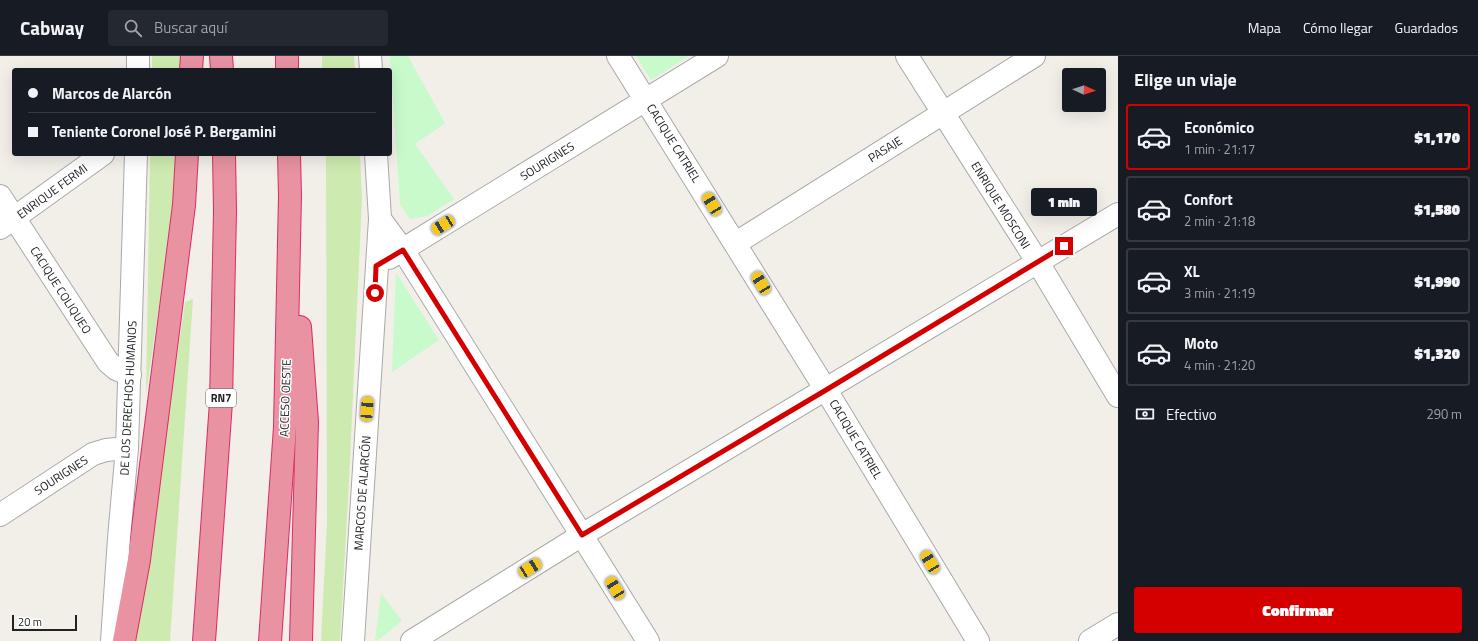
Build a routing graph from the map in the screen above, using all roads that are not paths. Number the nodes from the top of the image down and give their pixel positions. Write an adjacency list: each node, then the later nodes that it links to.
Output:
1 (138, 56): 10 (street)
2 (192, 56): 11 (highway)
3 (221, 56): 12 (highway)
4 (287, 56): 13 (highway)
5 (370, 56): 14 (street)
6 (618, 56): 15 (street, CACIQUE CATRIEL)
7 (717, 56): 15 (street, SOURIGNES)
8 (907, 56): 16 (street, ENRIQUE MOSCONI)
9 (1034, 56): 16 (street, PASAJE)
10 (138, 68)
11 (191, 68)
12 (222, 68)
13 (287, 68)
14 (370, 68)
15 (646, 100): 28 (street, CACIQUE CATRIEL); 29 (street, SOURIGNES)
16 (943, 113): 28 (street, PASAJE); 30 (street, ENRIQUE MOSCONI)
17 (100, 156): 27 (street, ENRIQUE FERMI)
18 (136, 156): 32 (street, DE LOS DERECHOS HUMANOS)
19 (187, 156): 40 (highway)
20 (224, 156): 41 (highway, RN7)
21 (289, 156): 24 (highway, ACCESO OESTE)
22 (376, 156): 26 (street, MARCOS DE ALARCÓN)
23 (0, 196): 27 (street, CACIQUE COLIQUEO)
24 (290, 196): 42 (highway, ACCESO OESTE); 43 (highway)
25 (1118, 214): 30 (street)
26 (380, 219): 29 (street); 31 (street, MARCOS DE ALARCÓN)
27 (7, 223): 32 (street, CACIQUE COLIQUEO)
28 (736, 243): 33 (street, CACIQUE CATRIEL)
29 (403, 250): 31 (street, SOURIGNES); 37 (street)
30 (1037, 261): 33 (street); 34 (street, ENRIQUE MOSCONI)
31 (376, 266): 44 (street, MARCOS DE ALARCÓN)
32 (130, 375): 35 (street, DE LOS DERECHOS HUMANOS)
33 (826, 390): 37 (street); 47 (street, CACIQUE CATRIEL)
34 (1118, 396)
35 (127, 448): 36 (street, SOURIGNES); 39 (street, DE LOS DERECHOS HUMANOS)
36 (0, 514)
37 (582, 535): 45 (street); 46 (street)
38 (1118, 624): 48 (street)
39 (112, 641)
40 (124, 641)
41 (204, 641)
42 (270, 641)
43 (301, 641)
44 (353, 641)
45 (412, 641)
46 (648, 641)
47 (978, 641)
48 (1090, 641)

